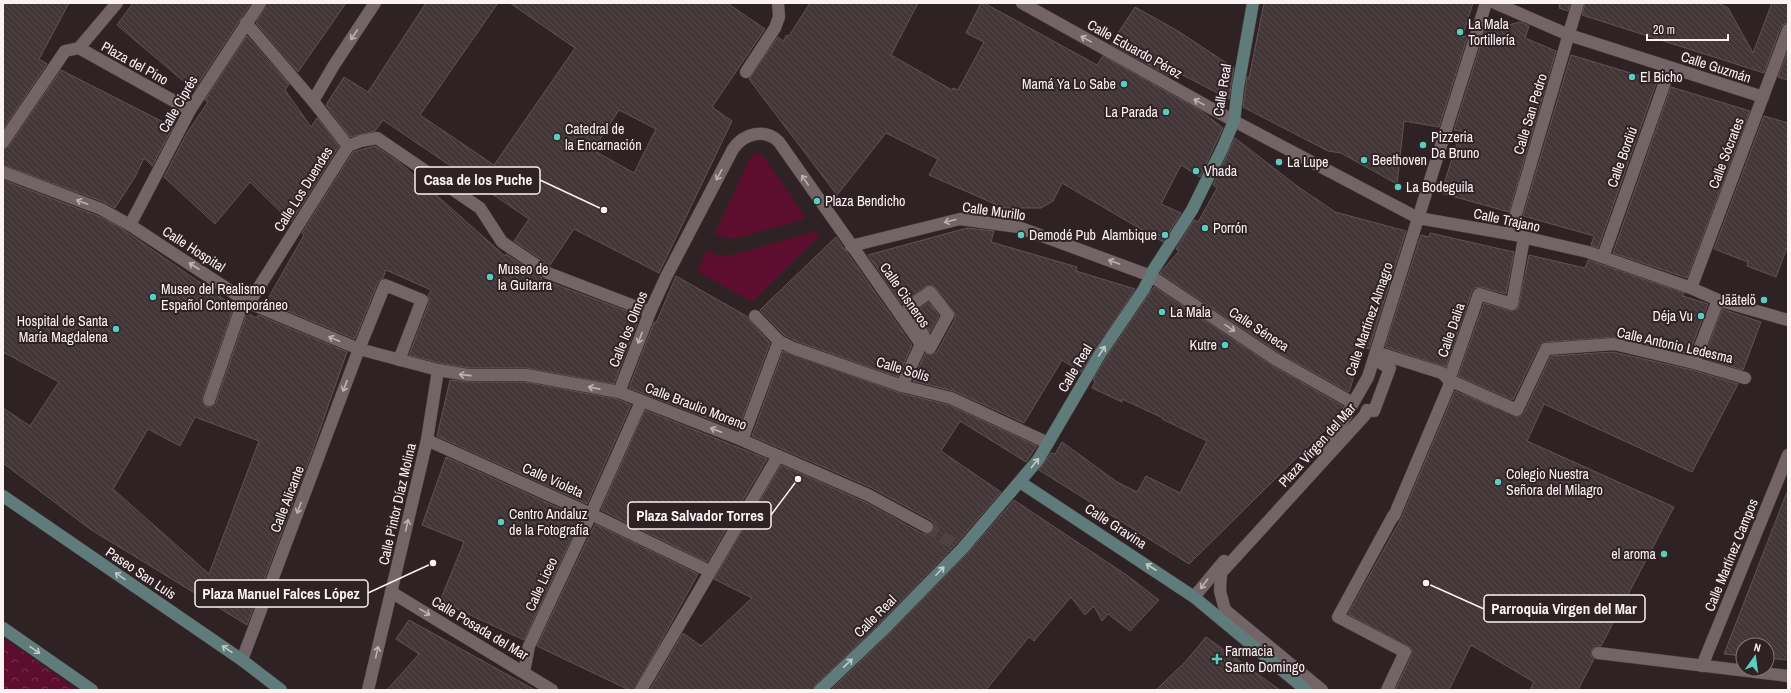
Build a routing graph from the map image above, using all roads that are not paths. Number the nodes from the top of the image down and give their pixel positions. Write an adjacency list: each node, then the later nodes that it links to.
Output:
1 (117, 3): 13 (street)
2 (260, 3): 10 (street, Calle Ciprés)
3 (376, 3): 17 (street, one-way to 17)
4 (778, 3): 15 (street)
5 (1022, 3): 19 (street, Calle Eduardo Pérez, one-way to 5)
6 (1253, 3): 19 (street, Calle Real)
7 (1486, 3): 23 (street, Calle Martínez Almagro)
8 (1495, 3): 12 (street, Calle Guzmán)
9 (1578, 3): 12 (street, Calle San Pedro)
10 (246, 23): 17 (street, Calle Los Duendes); 18 (street, Calle Ciprés)
11 (1788, 30): 16 (street, Calle Sócrates)
12 (1569, 35): 14 (street, Calle Guzmán); 25 (street, Calle San Pedro)
13 (79, 48): 18 (street, Plaza del Pino); 20 (street, Plaza del Pino)
14 (1670, 68): 16 (street, Calle Guzmán); 28 (street, Calle Bordiú)
15 (746, 72)
16 (1763, 98): 30 (street, Calle Sócrates)
17 (313, 101): 21 (street, Calle Los Duendes)
18 (190, 110): 24 (street, Calle Ciprés)
19 (1234, 121): 23 (street, Calle Trajano); 29 (street, Calle Real)
20 (3, 142)
21 (348, 146): 32 (street, Calle Los Duendes); 33 (street)
22 (3, 172): 24 (street, Calle Hospital, one-way to 22)
23 (1418, 218): 25 (street, Calle Trajano); 47 (street, Calle Martínez Almagro)
24 (130, 225): 32 (street, Calle Hospital, one-way to 24)
25 (1510, 234): 26 (street, Calle Trajano)
26 (1524, 238): 28 (street, Calle Trajano); 42 (street, Calle Dalia)
27 (851, 246): 29 (street, Calle Murillo, one-way to 27); 33 (street, Calle los Olmos, one-way to 33); 43 (street, Calle Cisneros)
28 (1603, 257): 30 (street, Calle Trajano)
29 (1151, 276): 47 (street, Calle Séneca, one-way to 47); 50 (street, Calle Real, one-way to 29)
30 (1691, 288): 31 (street, Calle Trajano)
31 (1718, 300): 35 (street, Calle Trajano); 39 (street)
32 (247, 301): 37 (street, Calle Hospital, one-way to 32); 45 (street, Calle Los Duendes)
33 (650, 312): 44 (street, Calle los Olmos, one-way to 44)
34 (755, 316): 36 (street, Calle Solís)
35 (1788, 319)
36 (779, 341): 43 (street, Calle Solís); 49 (street)
37 (359, 349): 38 (street, Calle Hospital); 38 (street, Calle Alicante); 62 (street, Calle Alicante, one-way to 62)
38 (399, 360): 40 (street, Calle Hospital)
39 (1694, 363): 41 (street, Calle Antonio Ledesma); 42 (street, Calle Antonio Ledesma)
40 (438, 370): 44 (street, Calle Braulio Moreno, one-way to 40); 48 (street, Calle Pintor Díaz Molina)
41 (1745, 378)
42 (1449, 380): 73 (street, Plaza Virgen del Mar); 74 (street)
43 (902, 386): 50 (street, Calle Solís)
44 (619, 392): 46 (street, Calle Braulio Moreno)
45 (209, 400)
46 (641, 402): 49 (street, Calle Braulio Moreno, one-way to 46); 55 (street, Calle Liceo)
47 (1353, 403): 59 (street, Calle Martínez Almagro, one-way to 59)
48 (427, 440): 55 (street, Calle Violeta); 58 (street, Calle Pintor Díaz Molina, one-way to 48)
49 (742, 440): 52 (street, Calle Braulio Moreno)
50 (1048, 443): 53 (street, Calle Real, one-way to 50)
51 (1788, 454): 63 (street, Calle Martínez Campos)
52 (778, 456): 56 (street, Calle Braulio Moreno); 57 (street)
53 (1020, 482): 59 (street, Calle Gravina, one-way to 53); 71 (street, Calle Real, one-way to 53)
54 (3, 496): 62 (street, Paseo San Luis, one-way to 54)
55 (591, 514): 57 (street, Calle Violeta); 64 (street, Calle Liceo)
56 (927, 527)
57 (710, 571): 70 (street)
58 (391, 592): 64 (street, Calle Posada del Mar, one-way to 64); 68 (street, Calle Pintor Díaz Molina, one-way to 58)
59 (1194, 597): 72 (street)
60 (3, 628): 66 (street, one-way to 66)
61 (1598, 653): 63 (street)
62 (242, 660): 67 (street, Paseo San Luis)
63 (1702, 666): 65 (street)
64 (524, 672): 69 (street, Calle Posada del Mar)
65 (1788, 676)
66 (92, 690)
67 (281, 690)
68 (368, 690)
69 (551, 690)
70 (641, 690)
71 (820, 690)
72 (1306, 690)
73 (1322, 690)
74 (1387, 690)

